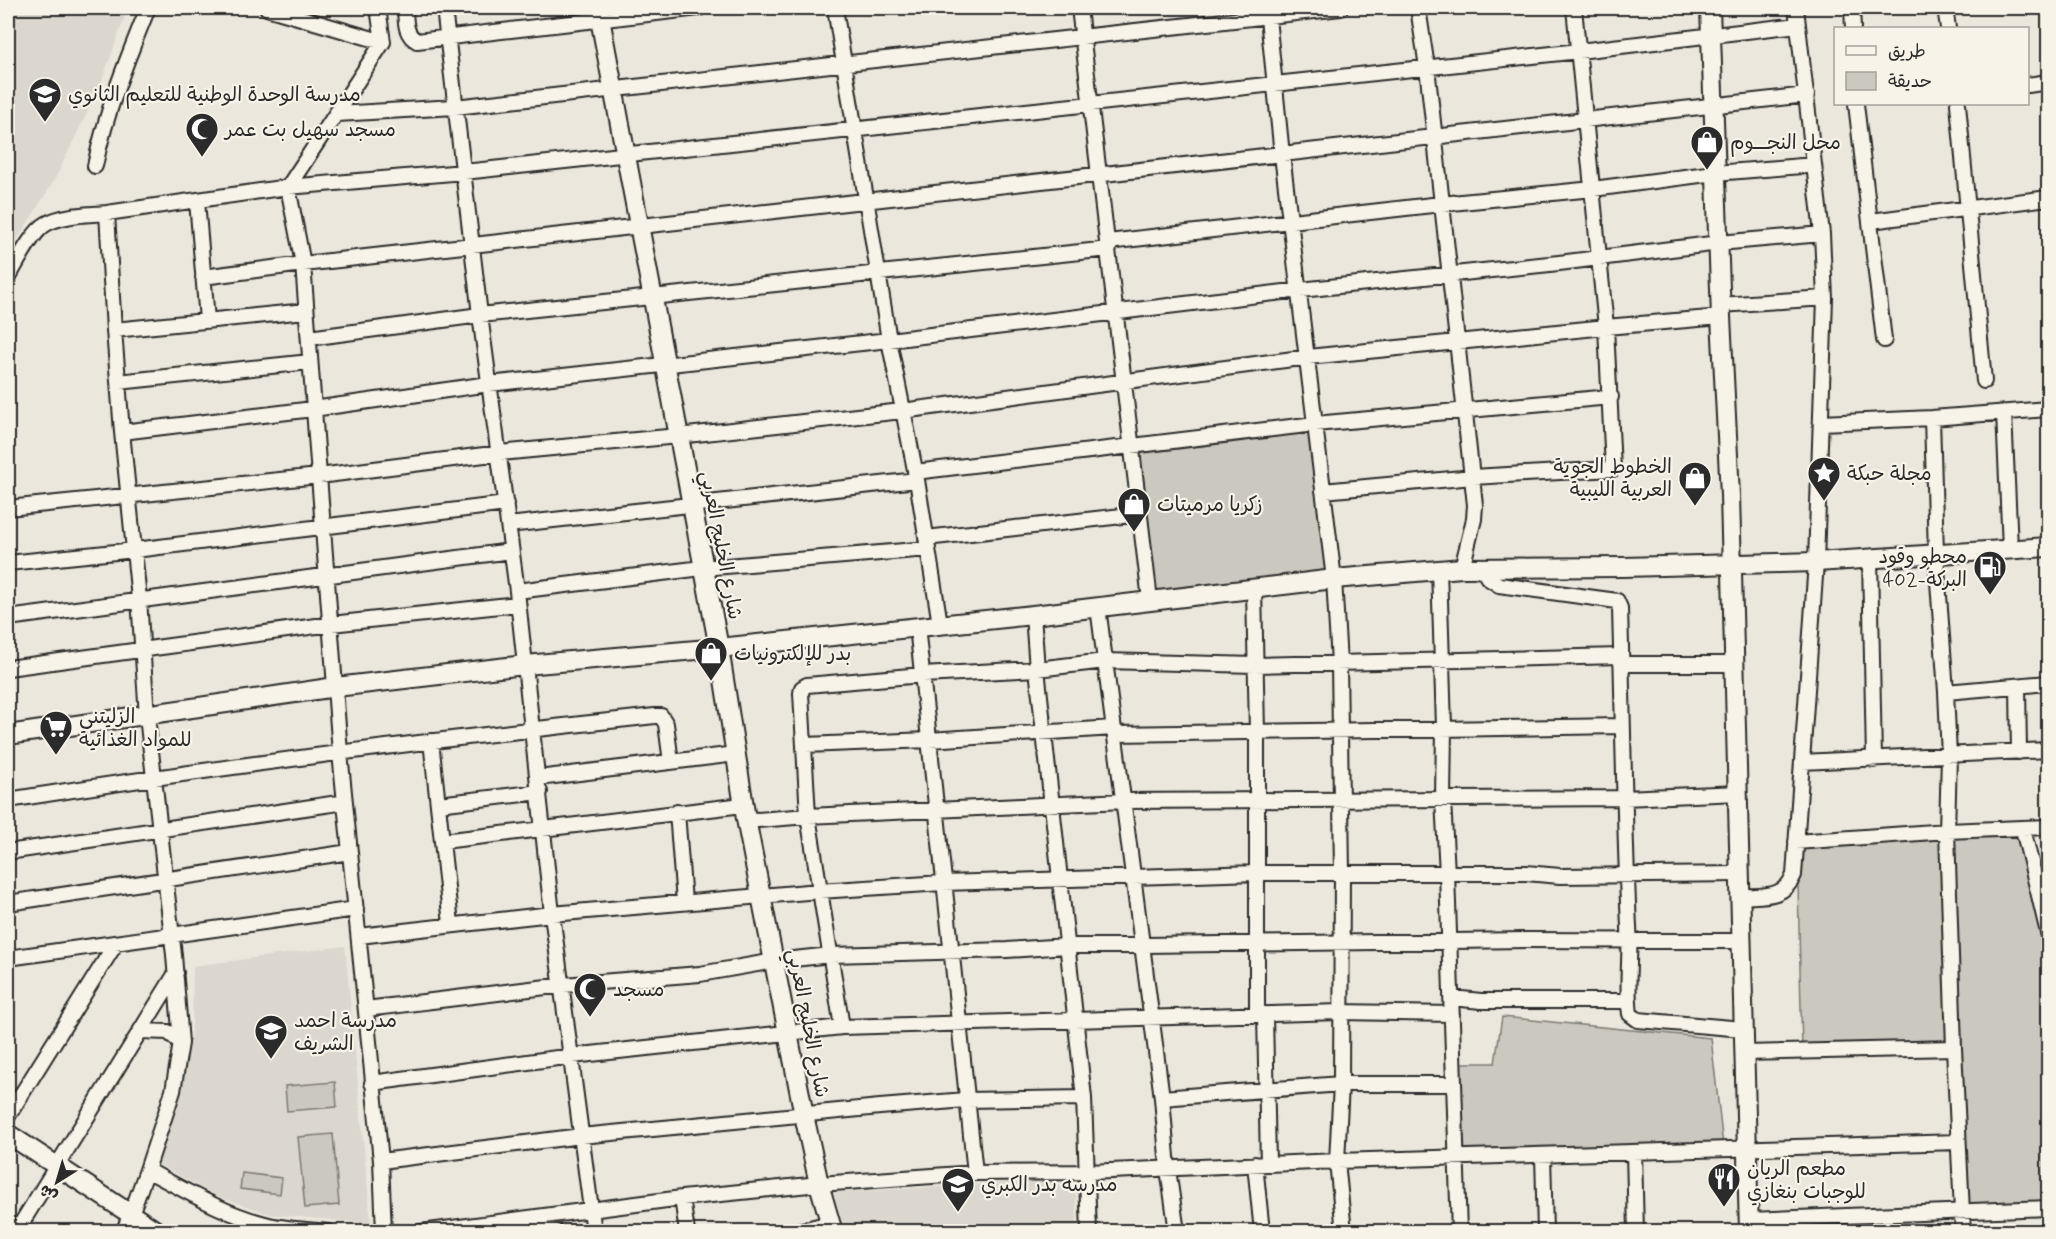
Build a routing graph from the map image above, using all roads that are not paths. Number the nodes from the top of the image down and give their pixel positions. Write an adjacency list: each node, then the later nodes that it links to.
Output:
1 (147, 8): 45 (street)
2 (267, 8): 24 (street)
3 (378, 8): 24 (street)
4 (405, 8): 23 (street)
5 (444, 8): 23 (street)
6 (699, 8): 17 (street)
7 (835, 8): 26 (street)
8 (1079, 8): 21 (street)
9 (1341, 8): 16 (street)
10 (1418, 8): 27 (street)
11 (1574, 8): 25 (street)
12 (1710, 8): 22 (street)
13 (1796, 8): 18 (street)
14 (1852, 8): 19 (street)
15 (1945, 8): 20 (street)
16 (1268, 12): 21 (street); 29 (street)
17 (599, 13): 23 (street); 31 (street, شارع الخليج العربي)
18 (1798, 25): 22 (street); 32 (street)
19 (1853, 27)
20 (1948, 27)
21 (1082, 35): 26 (street); 33 (street)
22 (1711, 36): 25 (street); 34 (street)
23 (447, 38): 37 (street)
24 (383, 42): 38 (street)
25 (1580, 51): 27 (street); 39 (street)
26 (843, 62): 31 (street); 40 (street)
27 (1427, 67): 29 (street); 41 (street)
28 (2049, 82): 30 (street)
29 (1274, 83): 33 (street); 43 (street)
30 (2029, 85)
31 (612, 88): 37 (street); 42 (street, شارع الخليج العربي)
32 (1807, 95): 34 (street); 44 (street)
33 (1090, 104): 40 (street); 48 (street)
34 (1713, 105): 39 (street); 47 (street)
35 (1856, 105): 58 (street)
36 (1958, 105): 55 (street)
37 (455, 107): 38 (street); 46 (street)
38 (337, 114): 49 (street)
39 (1585, 118): 41 (street); 50 (street)
40 (854, 129): 42 (street); 53 (street)
41 (1434, 136): 43 (street); 54 (street)
42 (624, 154): 46 (street); 59 (street, شارع الخليج العربي)
43 (1282, 155): 48 (street); 57 (street)
44 (1814, 165): 47 (street); 60 (street)
45 (95, 166)
46 (464, 172): 49 (street); 63 (street)
47 (1715, 173): 50 (street); 61 (street)
48 (1099, 174): 53 (street); 62 (street)
49 (288, 187): 52 (street); 65 (street)
50 (1593, 189): 54 (street); 64 (street)
51 (2049, 198): 55 (street)
52 (197, 201): 56 (street); 69 (street)
53 (867, 201): 59 (street); 66 (street)
54 (1441, 204): 57 (street); 67 (street)
55 (1968, 209): 58 (street); 88 (street)
56 (107, 213): 68 (street); 79 (street)
57 (1291, 220): 62 (street); 70 (street)
58 (1871, 221): 82 (street)
59 (639, 227): 63 (street); 71 (street, شارع الخليج العربي)
60 (1822, 234): 61 (street); 72 (street)
61 (1719, 243): 64 (street); 75 (street)
62 (1108, 245): 66 (street); 74 (street)
63 (472, 247): 65 (street); 76 (street)
64 (1600, 257): 67 (street); 78 (street)
65 (303, 264): 69 (street); 73 (street)
66 (878, 272): 71 (street); 81 (street)
67 (1451, 274): 70 (street); 83 (street)
68 (8, 278)
69 (203, 278): 77 (street)
70 (1300, 290): 74 (street); 84 (street)
71 (652, 297): 76 (street); 86 (street, شارع الخليج العربي)
72 (1825, 298): 75 (street); 98 (street)
73 (306, 311): 77 (street); 80 (street)
74 (1115, 311): 81 (street); 87 (street)
75 (1721, 311): 78 (street); 124 (street)
76 (480, 315): 80 (street); 90 (street)
77 (207, 320): 79 (street)
78 (1606, 327): 83 (street); 91 (street)
79 (114, 330): 89 (street)
80 (309, 338): 85 (street)
81 (889, 340): 86 (street); 95 (street)
82 (1884, 340)
83 (1458, 343): 84 (street); 94 (street)
84 (1308, 357): 87 (street); 99 (street)
85 (310, 362): 89 (street); 92 (street)
86 (665, 366): 90 (street); 101 (street, شارع الخليج العربي)
87 (1125, 380): 95 (street); 102 (street)
88 (1984, 381)
89 (118, 382): 100 (street)
90 (489, 384): 92 (street); 103 (street)
91 (1611, 397): 94 (street); 106 (street)
92 (313, 409): 100 (street); 104 (street)
93 (2049, 409): 96 (street)
94 (1464, 410): 99 (street); 106 (street)
95 (902, 411): 101 (street); 105 (street)
96 (2004, 413): 97 (street); 117 (street)
97 (1932, 418): 98 (street); 120 (street)
98 (1821, 423): 123 (street)
99 (1315, 424): 102 (street); 107 (street)
100 (122, 432): 108 (street)
101 (678, 436): 103 (street); 110 (street, شارع الخليج العربي)
102 (1132, 445): 105 (street); 112 (street)
103 (500, 453): 104 (street); 109 (street)
104 (319, 476): 108 (street); 114 (street)
105 (916, 476): 110 (street); 115 (street)
106 (1473, 477): 107 (street); 127 (street)
107 (1323, 491): 130 (street)
108 (130, 496): 111 (street); 118 (street)
109 (506, 504): 113 (street); 114 (street)
110 (691, 505): 113 (street); 126 (street, شارع الخليج العربي)
111 (8, 508)
112 (1140, 514): 115 (street); 134 (street)
113 (508, 525): 119 (street)
114 (323, 527): 118 (street); 129 (street)
115 (927, 543): 126 (street); 139 (street)
116 (2049, 547): 117 (street)
117 (2010, 548): 120 (street)
118 (135, 550): 122 (street); 133 (street)
119 (512, 551): 129 (street); 132 (street)
120 (1936, 554): 121 (street); 156 (street)
121 (1870, 558): 123 (street); 174 (street)
122 (8, 562)
123 (1816, 562): 124 (street); 176 (street)
124 (1732, 563): 125 (street); 148 (street)
125 (1481, 567): 127 (street); 143 (street)
126 (702, 568): 132 (street); 141 (street, شارع الخليج العربي)
127 (1462, 568): 128 (street)
128 (1439, 569): 130 (street); 145 (street)
129 (328, 574): 133 (street); 138 (street)
130 (1334, 579): 131 (street); 146 (street)
131 (1254, 589): 134 (street); 149 (street)
132 (518, 597): 138 (street); 147 (street)
133 (139, 599): 137 (street); 142 (street)
134 (1150, 600): 135 (street)
135 (1098, 607): 136 (street); 144 (street)
136 (1033, 615): 139 (street); 151 (street)
137 (8, 618)
138 (331, 624): 142 (street); 155 (street)
139 (940, 624): 140 (street)
140 (917, 626): 141 (street); 152 (street)
141 (719, 648): 147 (street); 172 (street, شارع الخليج العربي)
142 (142, 651): 150 (street); 157 (street)
143 (1621, 660): 145 (street); 148 (street); 158 (street)
144 (1105, 661): 149 (street); 151 (street); 163 (street)
145 (1442, 661): 146 (street); 159 (street)
146 (1339, 663): 149 (street); 161 (street)
147 (525, 664): 155 (street); 160 (street)
148 (1734, 664): 180 (street)
149 (1255, 665): 164 (street)
150 (8, 668)
151 (1037, 669): 152 (street); 162 (street)
152 (922, 675): 166 (street); 168 (street)
153 (2049, 683): 154 (street)
154 (2018, 686): 156 (street); 170 (street)
155 (336, 687): 157 (street); 171 (street)
156 (1946, 692): 173 (street)
157 (147, 716): 165 (street); 177 (street)
158 (1623, 726): 159 (street); 181 (street)
159 (1444, 728): 161 (street); 184 (street)
160 (533, 729): 167 (street); 175 (street); 178 (street)
161 (1340, 729): 164 (street); 183 (street)
162 (1044, 731): 163 (street); 166 (street); 189 (street)
163 (1114, 731): 164 (street); 185 (street)
164 (1257, 732): 186 (street)
165 (8, 735)
166 (929, 740): 168 (street); 190 (street)
167 (431, 741): 171 (street); 188 (street)
168 (805, 745): 193 (street)
169 (2049, 750): 170 (street)
170 (2019, 752): 173 (street)
171 (340, 753): 177 (street); 187 (street)
172 (736, 754): 175 (street); 192 (street, شارع الخليج العربي)
173 (1949, 756): 174 (street); 198 (street)
174 (1874, 760): 176 (street)
175 (671, 762): 178 (street)
176 (1803, 762): 200 (street)
177 (153, 777): 182 (street); 195 (street)
178 (538, 778): 179 (street)
179 (540, 792): 188 (street); 196 (street)
180 (1739, 793): 181 (street); 206 (street)
181 (1624, 798): 184 (street); 207 (street)
182 (8, 800)
183 (1342, 800): 184 (street); 186 (street); 204 (street)
184 (1443, 800): 205 (street)
185 (1124, 801): 186 (street); 189 (street); 208 (street)
186 (1256, 801): 203 (street)
187 (345, 802): 195 (street); 202 (street)
188 (438, 804): 199 (street)
189 (1052, 804): 190 (street); 210 (street)
190 (938, 811): 193 (street); 211 (street)
191 (677, 812): 192 (street); 196 (street); 215 (street)
192 (744, 812): 193 (street); 213 (street, شارع الخليج العربي)
193 (808, 816): 212 (street)
194 (2049, 827): 197 (street)
195 (159, 829): 201 (street); 209 (street)
196 (543, 829): 199 (street); 218 (street)
197 (2023, 829): 198 (street); 220 (street)
198 (1947, 831): 200 (street); 251 (street)
199 (442, 841): 219 (street)
200 (1796, 842): 214 (street)
201 (8, 852)
202 (350, 852): 209 (street); 217 (street)
203 (1257, 873): 204 (street); 208 (street); 227 (street)
204 (1342, 873): 205 (street); 228 (street)
205 (1448, 873): 207 (street); 225 (street)
206 (1740, 873): 207 (street); 214 (street)
207 (1627, 874): 223 (street)
208 (1133, 876): 210 (street); 230 (street)
209 (166, 878): 216 (street); 221 (street)
210 (1060, 878): 211 (street); 229 (street)
211 (943, 882): 212 (street); 231 (street)
212 (819, 891): 213 (street); 232 (street)
213 (761, 897): 215 (street); 234 (street, شارع الخليج العربي)
214 (1741, 897): 224 (street)
215 (684, 902): 218 (street)
216 (8, 903)
217 (356, 909): 221 (street); 222 (street)
218 (552, 914): 219 (street); 236 (street)
219 (452, 924): 222 (street)
220 (2049, 933)
221 (171, 935): 226 (street); 235 (street)
222 (359, 936): 239 (street)
223 (1630, 939): 224 (street); 225 (street); 238 (street)
224 (1742, 940): 247 (street)
225 (1450, 942): 228 (street); 237 (street)
226 (116, 943): 233 (street); 262 (street)
227 (1258, 943): 228 (street); 230 (street); 241 (street)
228 (1341, 943): 240 (street)
229 (1067, 946): 230 (street); 231 (street); 244 (street)
230 (1142, 946): 243 (street)
231 (952, 950): 232 (street); 245 (street)
232 (831, 955): 234 (street); 246 (street)
233 (8, 958)
234 (775, 961): 236 (street); 249 (street, شارع الخليج العربي)
235 (176, 974): 248 (street); 250 (street)
236 (563, 985): 239 (street); 253 (street)
237 (1452, 998): 238 (street); 242 (street)
238 (1629, 1001): 247 (street)
239 (366, 1009): 254 (street)
240 (1340, 1012): 241 (street); 242 (street); 255 (street)
241 (1261, 1014): 243 (street); 257 (street)
242 (1452, 1014): 256 (street)
243 (1152, 1019): 244 (street); 259 (street)
244 (1077, 1020): 245 (street); 258 (street)
245 (959, 1022): 246 (street); 260 (street)
246 (842, 1027): 249 (street)
247 (1743, 1029): 252 (street)
248 (140, 1031): 250 (street); 273 (street)
249 (788, 1033): 253 (street); 261 (street, شارع الخليج العربي)
250 (181, 1043): 275 (street)
251 (1954, 1048): 252 (street); 265 (street)
252 (1744, 1053): 266 (street)
253 (573, 1056): 254 (street); 264 (street)
254 (372, 1083): 270 (street)
255 (1341, 1084): 256 (street); 257 (street); 271 (street)
256 (1454, 1084): 269 (street)
257 (1266, 1090): 259 (street); 272 (street)
258 (1084, 1098): 260 (street); 276 (street)
259 (1162, 1098): 274 (street)
260 (966, 1100): 261 (street); 277 (street)
261 (804, 1115): 264 (street); 278 (street, شارع الخليج العربي)
262 (8, 1116)
263 (8, 1134): 273 (street)
264 (581, 1136): 270 (street); 281 (street)
265 (1958, 1142): 266 (street); 282 (street)
266 (1747, 1148): 267 (street); 285 (street)
267 (1634, 1152): 268 (street); 303 (street)
268 (1543, 1155): 269 (street); 302 (street)
269 (1457, 1157): 271 (street); 301 (street)
270 (381, 1161): 291 (street)
271 (1337, 1161): 272 (street); 300 (street)
272 (1261, 1164): 274 (street); 299 (street)
273 (56, 1166): 283 (street); 287 (street)
274 (1168, 1169): 276 (street); 298 (street)
275 (147, 1170): 283 (street); 290 (street)
276 (1088, 1172): 277 (street); 297 (street)
277 (975, 1173): 278 (street)
278 (819, 1184): 279 (street); 286 (street, شارع الخليج العربي)
279 (682, 1198): 281 (street); 295 (street)
280 (2049, 1208): 282 (street)
281 (591, 1209): 284 (street); 294 (street)
282 (1962, 1212): 285 (street); 304 (street)
283 (131, 1214): 288 (street); 289 (street)
284 (529, 1218): 292 (street); 293 (street)
285 (1749, 1226)
286 (832, 1227): 296 (street)
287 (16, 1232)
288 (123, 1232)
289 (159, 1232)
290 (328, 1232)
291 (384, 1232)
292 (421, 1232)
293 (556, 1232)
294 (594, 1232)
295 (687, 1232)
296 (794, 1232)
297 (1089, 1232)
298 (1177, 1232)
299 (1262, 1232)
300 (1344, 1232)
301 (1459, 1232)
302 (1545, 1232)
303 (1636, 1232)
304 (1963, 1232)

